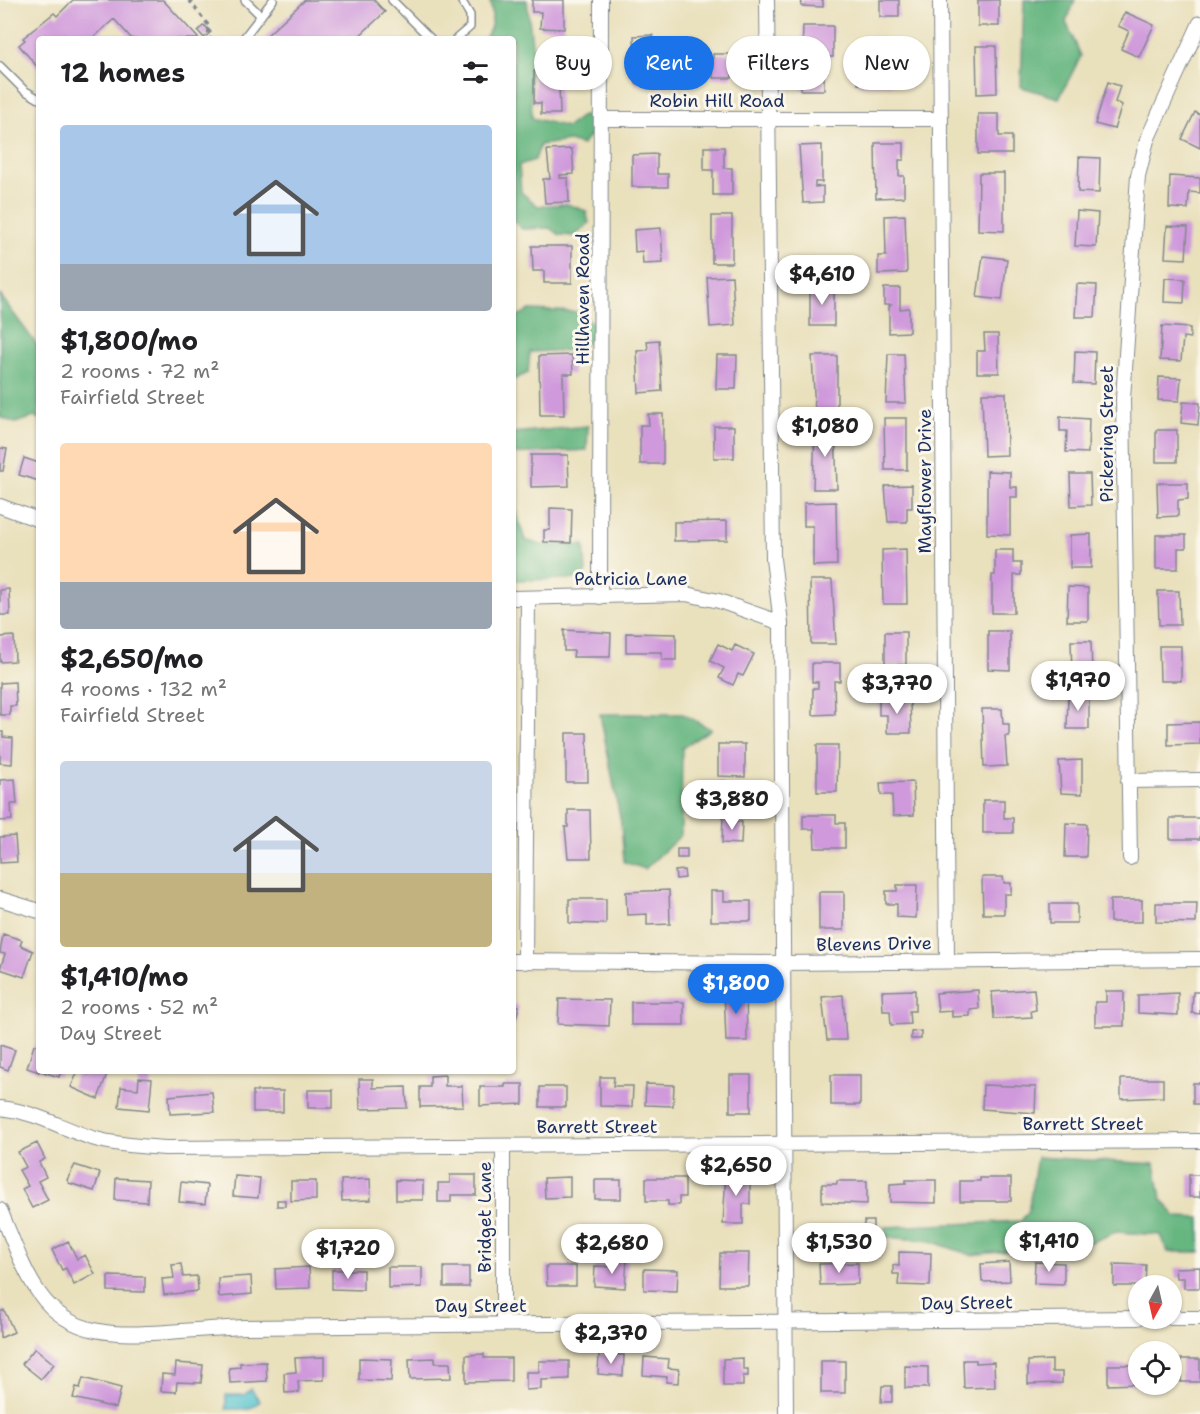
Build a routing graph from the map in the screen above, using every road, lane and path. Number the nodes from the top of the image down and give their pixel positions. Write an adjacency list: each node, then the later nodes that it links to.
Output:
1 (189, 0): 11 (path)
2 (245, 0): 9 (lane)
3 (273, 0): 9 (lane)
4 (392, 0): 13 (lane)
5 (461, 0): 14 (lane)
6 (601, 0): 17 (street, Hillhaven Road)
7 (767, 0): 18 (street)
8 (940, 0): 19 (street, Mayflower Drive)
9 (261, 16): 12 (lane)
10 (1200, 23): 27 (street, Pickering Street)
11 (208, 36)
12 (245, 36)
13 (428, 36)
14 (460, 36)
15 (0, 66): 16 (lane)
16 (36, 97)
17 (602, 119): 18 (street, Robin Hill Road); 22 (street, Hillhaven Road)
18 (768, 119): 19 (street, Robin Hill Road); 25 (street)
19 (940, 119): 32 (street, Mayflower Drive)
20 (0, 506): 21 (street)
21 (36, 519)
22 (600, 597): 24 (street, Patricia Lane); 25 (street, Patricia Lane)
23 (516, 598): 24 (street, Patricia Lane)
24 (528, 598): 33 (street)
25 (781, 623): 34 (street)
26 (1200, 780): 27 (street)
27 (1128, 781): 28 (street, Pickering Street)
28 (1130, 858)
29 (0, 899): 30 (street)
30 (36, 910)
31 (1200, 959): 32 (street, Blevens Drive)
32 (947, 961): 34 (street, Blevens Drive)
33 (519, 962): 34 (street, Blevens Drive)
34 (783, 963): 37 (street)
35 (0, 1108): 38 (street, Barrett Street)
36 (1200, 1141): 37 (street, Barrett Street)
37 (784, 1144): 38 (street, Barrett Street); 43 (street)
38 (503, 1146): 44 (street, Bridget Lane)
39 (0, 1210): 44 (street, Day Street)
40 (1128, 1318): 43 (street, Day Street)
41 (1182, 1318): 42 (street)
42 (1200, 1318)
43 (786, 1323): 44 (street, Day Street); 45 (street)
44 (503, 1324)
45 (786, 1414)

